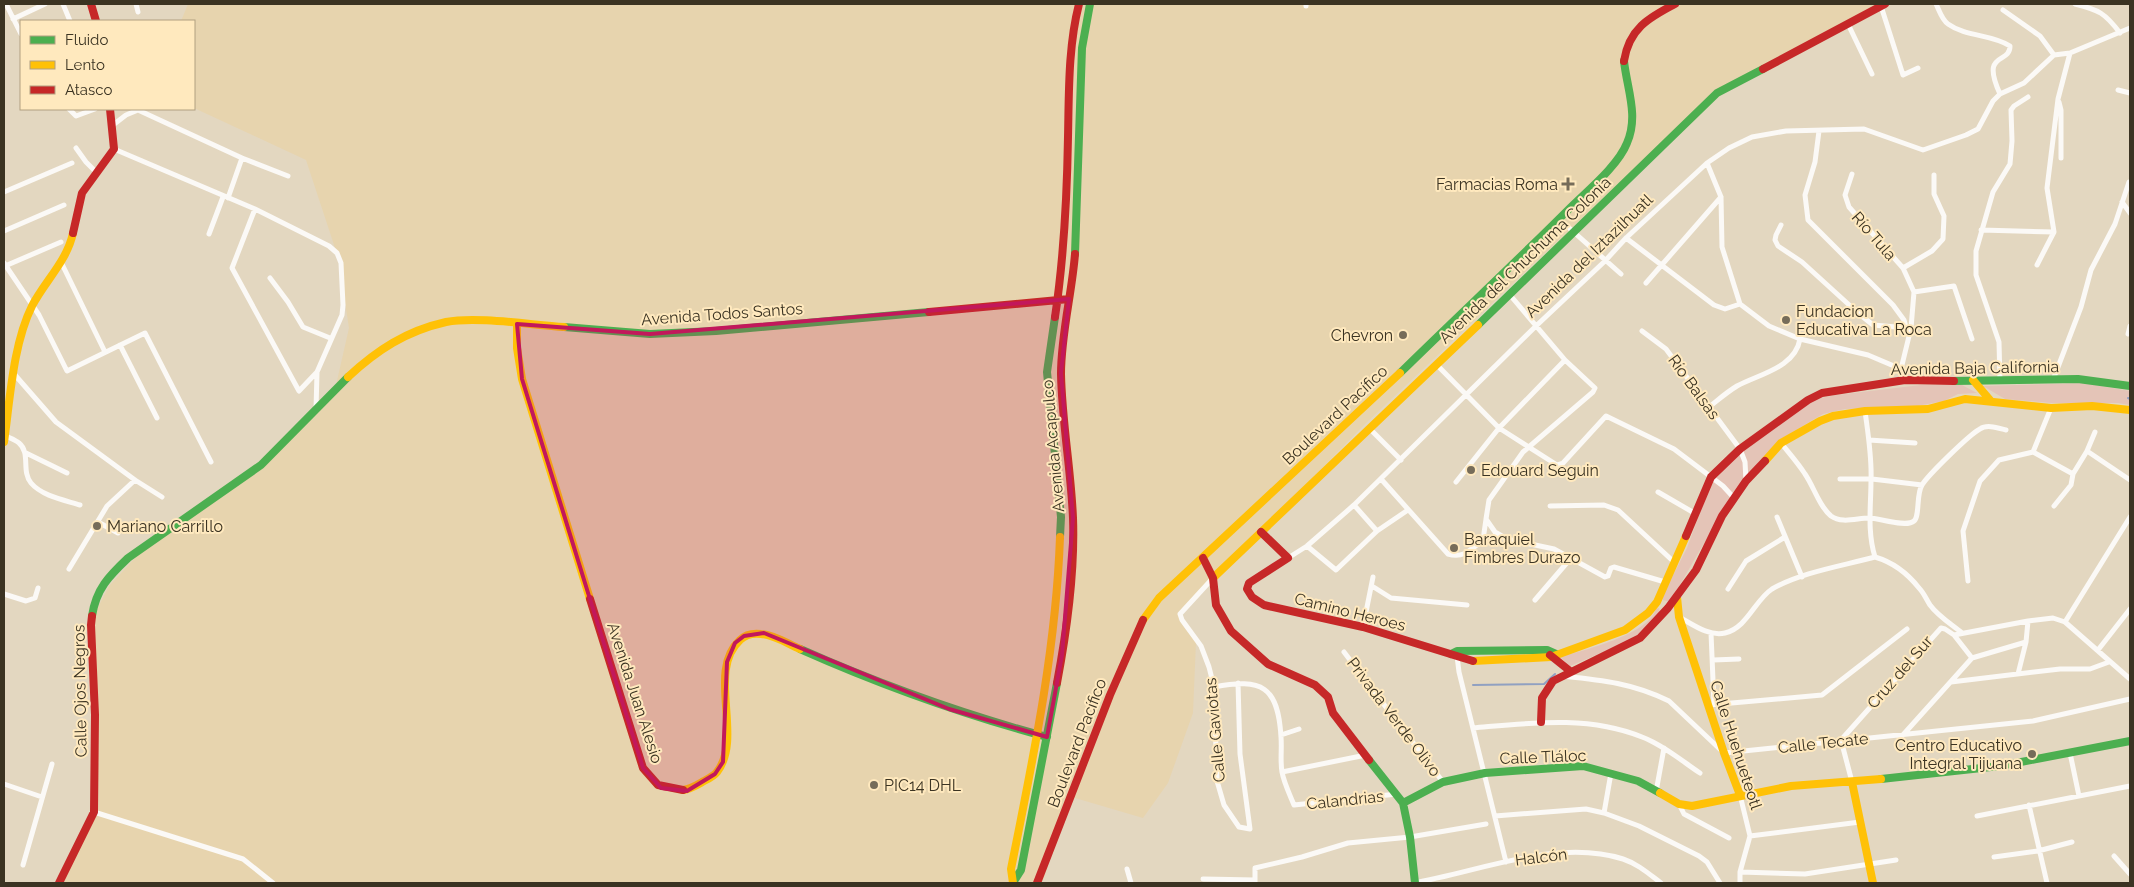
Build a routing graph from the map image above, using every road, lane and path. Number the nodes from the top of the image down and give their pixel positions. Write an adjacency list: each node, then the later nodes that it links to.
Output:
1 (6, 4): 15 (street)
2 (45, 4): 15 (street)
3 (63, 4): 16 (street)
4 (91, 4): 17 (street)
5 (136, 4): 14 (street)
6 (1079, 4): 75 (street, Avenida Acapulco)
7 (1090, 4): 74 (street, Avenida Acapulco)
8 (1675, 4): 54 (street, Boulevard Pacífico)
9 (1936, 4): 28 (street)
10 (2075, 4): 12 (street)
11 (1883, 5): 18 (street, Avenida del Chuchuma Colonia); 24 (street)
12 (2084, 5): 21 (street)
13 (2003, 10): 23 (street)
14 (138, 12)
15 (13, 19): 20 (street)
16 (70, 20)
17 (96, 20)
18 (1848, 24): 25 (street); 59 (street, Avenida del Chuchuma Colonia)
19 (2130, 29): 21 (street)
20 (20, 32)
21 (2120, 33): 22 (street)
22 (2070, 53): 23 (street); 30 (street)
23 (2054, 56): 28 (street)
24 (1918, 68)
25 (1872, 74)
26 (2118, 90): 27 (street)
27 (2130, 93)
28 (2000, 94): 35 (street, Avenida del Iztazilhuatl)
29 (2028, 97): 56 (street)
30 (2058, 99): 39 (street); 58 (street)
31 (70, 110): 32 (street)
32 (92, 110)
33 (110, 110): 34 (street)
34 (113, 125): 37 (street); 38 (street)
35 (1819, 131): 41 (street, Avenida del Iztazilhuatl); 81 (street)
36 (76, 148): 42 (street)
37 (114, 149): 42 (street); 49 (street)
38 (242, 158): 45 (street); 49 (street)
39 (2061, 158)
40 (72, 163): 47 (street)
41 (1707, 163): 48 (street); 61 (street, Avenida del Iztazilhuatl)
42 (97, 173): 64 (street)
43 (1852, 174): 68 (street, Río Tula)
44 (1934, 175): 68 (street, Río Tula)
45 (288, 176)
46 (2130, 182): 50 (street)
47 (4, 192)
48 (1721, 197): 66 (street); 76 (street)
49 (226, 198): 52 (street); 60 (street)
50 (2122, 202): 53 (street); 96 (street)
51 (64, 205): 57 (street)
52 (255, 209): 84 (street); 92 (street)
53 (2130, 213)
54 (1559, 220): 59 (street); 153 (street, Boulevard Pacífico)
55 (1781, 225): 81 (street)
56 (1981, 230): 58 (street); 97 (street)
57 (4, 231)
58 (2054, 232): 67 (street)
59 (1574, 233): 63 (street); 73 (street, Avenida del Chuchuma Colonia)
60 (209, 234)
61 (1626, 238): 63 (street, Avenida del Iztazilhuatl); 66 (street)
62 (61, 242): 65 (street)
63 (1605, 261): 69 (street); 79 (street, Avenida del Iztazilhuatl)
64 (61, 262): 77 (street); 88 (street)
65 (5, 264): 77 (street)
66 (1662, 265): 71 (street); 76 (street)
67 (2037, 265)
68 (1902, 268): 72 (street, Río Tula)
69 (1621, 274)
70 (270, 278): 84 (street)
71 (1646, 283)
72 (1914, 292): 81 (street); 86 (street)
73 (1510, 295): 79 (street); 90 (street, Avenida del Chuchuma Colonia)
74 (1069, 299): 75 (street, Avenida Todos Santos); 206 (street, Avenida Acapulco)
75 (1057, 300): 78 (street, Avenida Todos Santos); 203 (street, Avenida Acapulco)
76 (1740, 304): 85 (street)
77 (32, 306): 88 (street); 93 (street)
78 (516, 324): 103 (street, Avenida Todos Santos); 203 (street, Avenida Juan Alesio)
79 (1536, 326): 89 (street); 99 (street, Avenida del Iztazilhuatl)
80 (2130, 326): 83 (street)
81 (1909, 328): 91 (street)
82 (1642, 331): 101 (street, Río Balsas)
83 (2128, 334)
84 (330, 338): 92 (street)
85 (1800, 338): 91 (street); 101 (street)
86 (1972, 339)
87 (120, 345): 88 (street); 106 (street); 121 (street)
88 (105, 352)
89 (1565, 360): 107 (street); 115 (street)
90 (1436, 364): 99 (street); 108 (street, Avenida del Chuchuma Colonia)
91 (1901, 369): 94 (street)
92 (317, 372): 103 (street)
93 (15, 375): 111 (street); 127 (street)
94 (1905, 380): 95 (street, Avenida Baja California); 116 (street, Avenida Baja California)
95 (1973, 380): 97 (street, Avenida Baja California); 100 (street)
96 (2052, 380): 97 (street, Avenida Baja California); 98 (street, Avenida Baja California)
97 (2000, 381)
98 (2130, 386)
99 (1467, 395): 107 (street); 120 (street, Avenida del Iztazilhuatl)
100 (1990, 400): 102 (street, Avenida Baja California); 105 (street, Avenida Baja California)
101 (1709, 407): 116 (street, Río Balsas)
102 (2051, 408): 104 (street, Avenida Baja California); 118 (street)
103 (316, 410): 230 (street, Calle Ojos Negros)
104 (2130, 410)
105 (1865, 411): 112 (street); 114 (street, Avenida Baja California)
106 (156, 418)
107 (1499, 428): 115 (street); 131 (street)
108 (1370, 429): 120 (street); 148 (street, Avenida del Chuchuma Colonia)
109 (2006, 430): 132 (street)
110 (2095, 432): 117 (street)
111 (5, 439): 119 (street)
112 (1869, 440): 113 (street); 126 (street)
113 (1915, 443)
114 (1781, 444): 130 (street, Avenida Baja California); 144 (street)
115 (1530, 447): 124 (street); 145 (street)
116 (1740, 449): 124 (street, Avenida Baja California); 130 (street)
117 (2088, 451): 123 (street); 129 (street)
118 (2033, 452): 123 (street); 161 (street)
119 (26, 453): 122 (street); 136 (street)
120 (1401, 460): 125 (street, Avenida del Iztazilhuatl)
121 (211, 462)
122 (67, 473)
123 (2073, 474): 139 (street)
124 (1710, 478): 135 (street); 141 (street, Avenida Baja California)
125 (1381, 479): 137 (street, Avenida del Iztazilhuatl); 140 (street)
126 (1872, 479): 128 (street); 132 (street); 144 (street)
127 (135, 480): 134 (street); 146 (street)
128 (1840, 480)
129 (2130, 480)
130 (1746, 481): 135 (street, Avenida Baja California)
131 (1456, 482)
132 (1922, 485): 144 (street)
133 (1658, 492): 141 (street)
134 (162, 497)
135 (1734, 498): 168 (street, Avenida Baja California)
136 (80, 505)
137 (1354, 505): 147 (street); 151 (street, Avenida del Iztazilhuatl)
138 (1550, 506): 156 (street)
139 (2054, 506)
140 (1408, 510): 145 (street); 147 (street)
141 (1696, 514): 156 (street, Avenida Baja California)
142 (1777, 517): 150 (street)
143 (2130, 517): 176 (street)
144 (1870, 518): 152 (street)
145 (1486, 519): 155 (street)
146 (98, 522): 149 (street); 157 (street)
147 (1377, 531): 151 (street)
148 (1261, 532): 154 (street); 160 (street, Avenida del Chuchuma Colonia)
149 (118, 533)
150 (1785, 537): 159 (street); 166 (street)
151 (1307, 546): 154 (street, Avenida del Iztazilhuatl)
152 (1875, 557): 159 (street); 180 (street)
153 (1203, 558): 160 (street); 255 (street, Boulevard Pacífico)
154 (1288, 558): 165 (street, Avenida del Iztazilhuatl)
155 (1571, 558): 162 (street); 169 (street)
156 (1674, 562): 162 (street, Avenida Baja California)
157 (69, 569)
158 (1373, 577): 163 (street)
159 (1802, 577): 179 (street)
160 (1213, 578): 197 (street, Calle Gaviotas); 212 (street)
161 (1968, 581)
162 (1665, 582): 170 (street, Avenida Baja California)
163 (1372, 586): 171 (street); 177 (street)
164 (38, 588): 167 (street)
165 (1248, 589): 177 (street, Camino Heroes)
166 (1728, 589)
167 (4, 594)
168 (1677, 597): 172 (street, Avenida Baja California); 174 (street, Calle Huehueteotl)
169 (1535, 600)
170 (1657, 602): 172 (street); 186 (street, Avenida Baja California)
171 (1467, 605)
172 (1668, 608): 174 (street); 191 (street, Avenida Baja California)
173 (2130, 609): 183 (street)
174 (1679, 617): 179 (street); 199 (street, Calle Huehueteotl)
175 (2028, 621): 176 (street); 180 (street); 182 (street)
176 (2065, 622): 183 (street)
177 (1363, 627): 185 (street, Camino Heroes)
178 (1907, 629): 199 (street)
179 (1711, 633): 189 (street)
180 (1962, 633): 181 (street)
181 (1954, 635): 187 (street); 207 (street, Cruz del Sur)
182 (2026, 642): 187 (street); 192 (street)
183 (2098, 650): 190 (street)
184 (1344, 652): 218 (street, Privada Verde Olivo)
185 (1455, 654): 186 (street, Avenida Baja California); 201 (street)
186 (1552, 654): 191 (street)
187 (1972, 658): 196 (street)
188 (1739, 659): 189 (street)
189 (1713, 660): 199 (street)
190 (2109, 662): 192 (street); 194 (street)
191 (1570, 670): 193 (street, Avenida Baja California)
192 (2018, 674): 196 (street)
193 (1561, 676): 200 (street, Avenida Baja California); 211 (street)
194 (2130, 679)
195 (1238, 682): 197 (street); 197 (street, Calle Gaviotas); 204 (street)
196 (1951, 682): 205 (street)
197 (1214, 687)
198 (2130, 700): 205 (street, Calle Tecate)
199 (1711, 704): 211 (street, Calle Huehueteotl)
200 (1541, 722): 201 (street); 209 (street)
201 (1473, 728): 215 (street)
202 (1299, 729): 204 (street)
203 (1038, 734): 206 (street, Avenida Juan Alesio); 251 (street, Avenida Acapulco)
204 (1281, 735): 214 (street)
205 (1902, 736): 207 (street, Calle Tecate)
206 (1047, 737): 251 (street, Avenida Acapulco)
207 (1841, 740): 211 (street, Calle Tecate); 219 (street)
208 (2130, 741): 210 (street, Calle Tláloc)
209 (1664, 748): 217 (street); 222 (street)
210 (2070, 752): 219 (street, Calle Tláloc); 225 (street)
211 (1724, 753): 224 (street, Calle Huehueteotl)
212 (1366, 755): 214 (street); 223 (street)
213 (52, 764): 226 (street, Calle Ojos Negros)
214 (1282, 772): 223 (street, Calandrias)
215 (1485, 773): 216 (street, Calle Tláloc); 218 (street, Calle Tláloc); 232 (street)
216 (1611, 773): 222 (street, Calle Tláloc); 231 (street)
217 (1700, 773)
218 (1444, 782): 227 (street, Calle Tláloc)
219 (1852, 782): 224 (street, Calle Tláloc); 234 (street)
220 (4, 784): 226 (street)
221 (2130, 786): 225 (street)
222 (1656, 792): 228 (street, Calle Tláloc)
223 (1397, 794): 227 (street)
224 (1740, 795): 228 (street, Calle Tláloc); 236 (street, Calle Huehueteotl)
225 (2079, 796): 229 (street)
226 (42, 797): 245 (street, Calle Ojos Negros)
227 (1403, 803): 237 (street)
228 (1679, 804): 238 (street)
229 (2029, 805): 233 (street); 240 (street)
230 (94, 812): 253 (street); 254 (street)
231 (1604, 813): 232 (street); 259 (street)
232 (1495, 816): 244 (street)
233 (1977, 816)
234 (1860, 822): 236 (street); 246 (street)
235 (1486, 824): 237 (street)
236 (1750, 836): 248 (street, Calle Huehueteotl)
237 (1410, 837): 252 (street); 257 (street)
238 (1729, 838)
239 (2072, 842): 240 (street)
240 (2038, 851): 241 (street); 262 (street)
241 (1994, 856)
242 (2114, 856): 249 (street)
243 (1896, 860): 246 (street)
244 (1506, 862): 257 (street, Halcón); 258 (street, Halcón)
245 (23, 865)
246 (1868, 865): 248 (street); 261 (street)
247 (1128, 869): 256 (street)
248 (1740, 872): 260 (street, Calle Huehueteotl)
249 (2130, 874)
250 (1203, 880): 252 (street)
251 (1014, 882)
252 (1255, 882)
253 (58, 883)
254 (273, 883)
255 (1037, 883)
256 (1131, 883)
257 (1414, 883)
258 (1661, 883)
259 (1720, 883)
260 (1740, 883)
261 (1873, 883)
262 (2047, 883)

